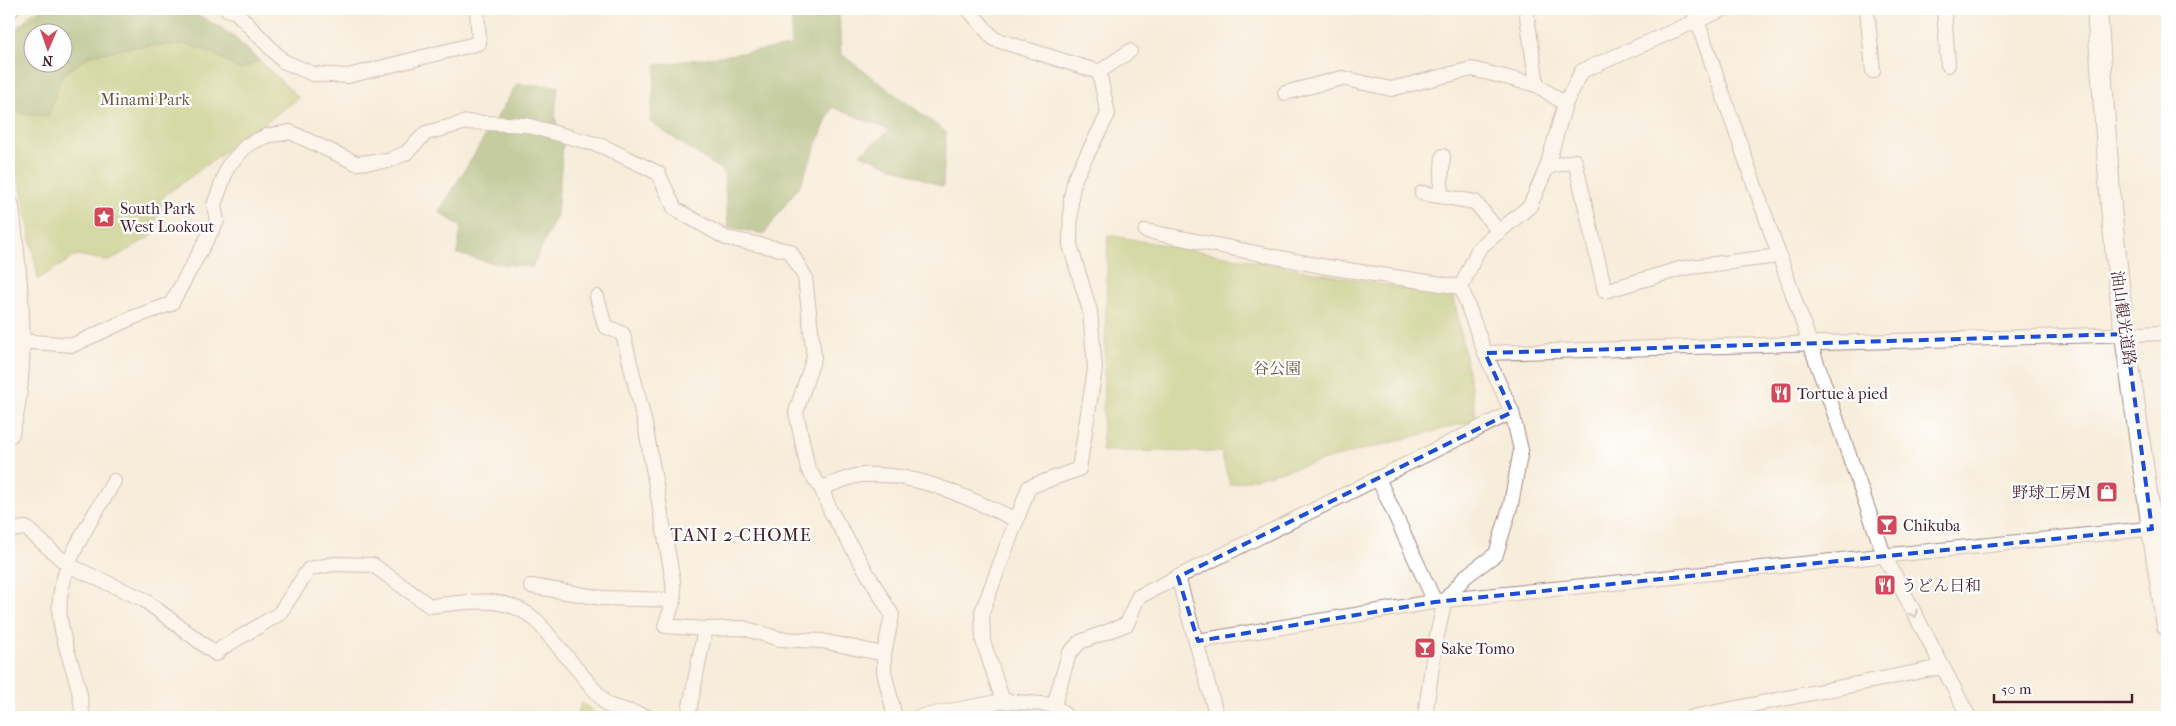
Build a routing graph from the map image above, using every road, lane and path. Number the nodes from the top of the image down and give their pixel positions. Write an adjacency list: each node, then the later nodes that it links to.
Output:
1 (12, 9): 10 (street)
2 (227, 9): 3 (street)
3 (477, 9)
4 (968, 9): 15 (street)
5 (1526, 9): 16 (street)
6 (1724, 9): 11 (street)
7 (1868, 9): 14 (street)
8 (1944, 9): 13 (street)
9 (2097, 9): 30 (street, 油山観光道路)
10 (9, 13)
11 (1695, 14): 18 (street); 26 (street)
12 (1130, 51): 15 (street)
13 (1948, 66)
14 (1873, 71)
15 (1099, 72): 39 (street)
16 (1537, 85): 17 (street); 18 (street)
17 (1285, 93)
18 (1565, 104): 20 (street)
19 (1442, 156): 22 (street)
20 (1547, 167): 25 (street); 26 (street)
21 (1422, 193): 22 (street)
22 (1440, 196): 25 (street)
23 (9, 206): 31 (street)
24 (1146, 232): 27 (street)
25 (1499, 232): 27 (street)
26 (1778, 256): 32 (street)
27 (1461, 288): 33 (street)
28 (597, 297): 46 (street)
29 (2167, 333): 30 (street)
30 (2126, 334): 32 (street); 40 (street, 油山観光道路)
31 (18, 341): 35 (street); 38 (street)
32 (1809, 345): 33 (street); 42 (street)
33 (1485, 354): 34 (street)
34 (1512, 412): 36 (street); 47 (street)
35 (9, 433)
36 (1378, 478): 44 (street); 47 (street)
37 (114, 481): 43 (street)
38 (821, 488): 39 (street); 51 (street)
39 (1018, 520): 53 (street)
40 (2159, 528): 42 (street); 48 (street, 油山観光道路)
41 (9, 530): 43 (street)
42 (1884, 555): 47 (street); 52 (street, one-way to 52)
43 (68, 565): 55 (street); 56 (street)
44 (1178, 577): 50 (street); 54 (street)
45 (531, 586): 46 (street)
46 (674, 600): 49 (street)
47 (1440, 601): 50 (street); 62 (street)
48 (2167, 626)
49 (705, 629): 51 (street); 57 (street)
50 (1198, 641): 61 (street)
51 (884, 654): 58 (street)
52 (1942, 667): 63 (street); 64 (street)
53 (1004, 701): 54 (street); 59 (street)
54 (1054, 705): 60 (street)
55 (82, 717)
56 (648, 717)
57 (688, 717)
58 (895, 717)
59 (918, 717)
60 (1068, 717)
61 (1217, 717)
62 (1425, 717)
63 (1692, 717)
64 (1969, 717)

